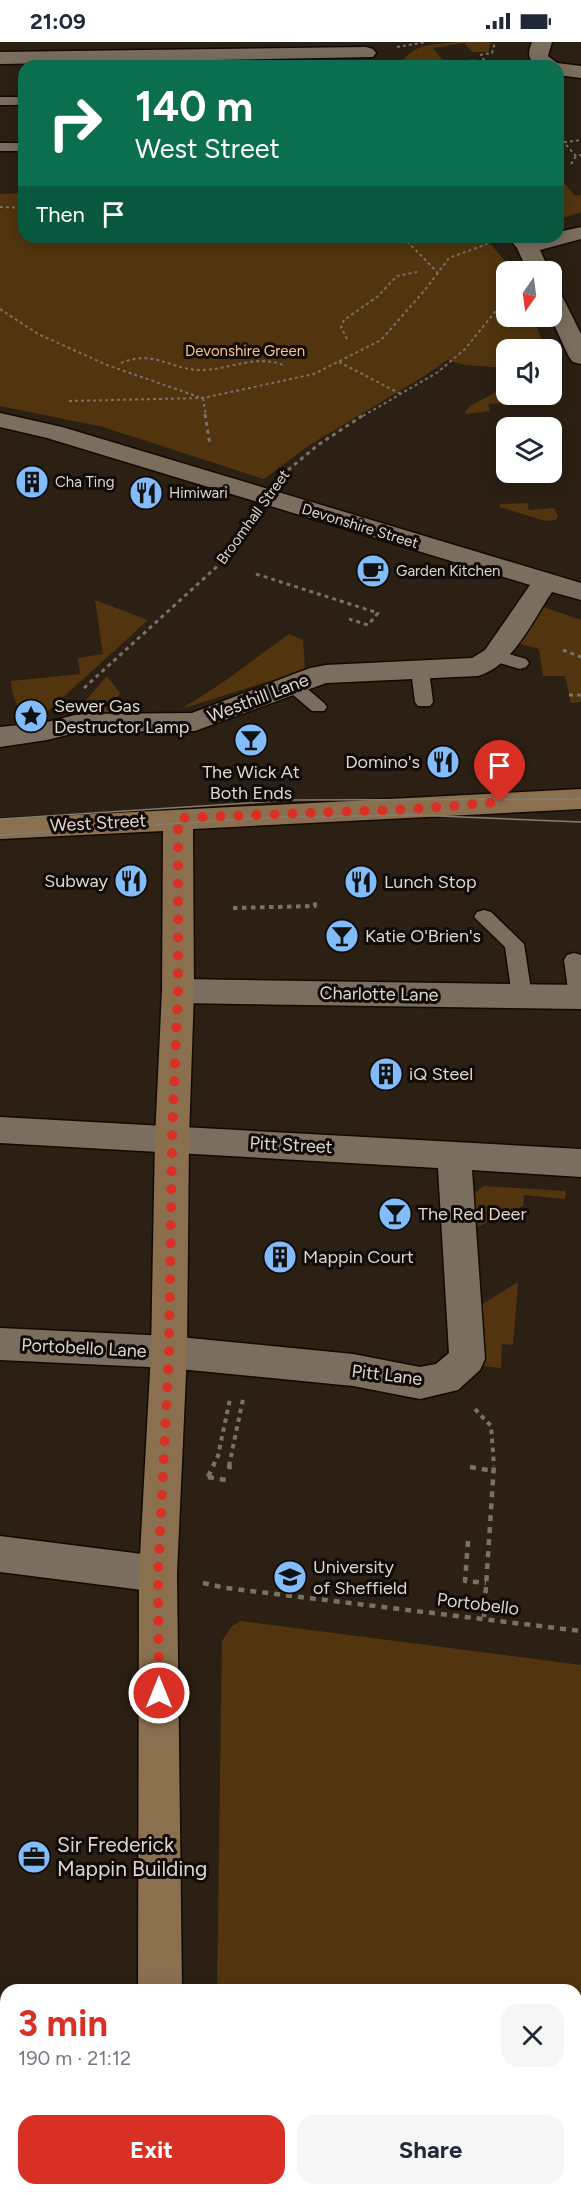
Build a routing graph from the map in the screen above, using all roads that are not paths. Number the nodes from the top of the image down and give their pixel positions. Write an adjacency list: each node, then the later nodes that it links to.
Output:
1 (542, 42): 7 (street)
2 (366, 54): 3 (street)
3 (201, 55): 6 (street)
4 (0, 58): 5 (street)
5 (65, 60)
6 (115, 60)
7 (542, 60)
8 (564, 70): 9 (street)
9 (581, 72)
10 (0, 101): 11 (lane)
11 (17, 101)
12 (0, 147): 13 (lane)
13 (18, 147)
14 (581, 233): 15 (street)
15 (564, 235)
16 (524, 243): 17 (street)
17 (533, 261)
18 (562, 318): 19 (street)
19 (581, 357)
20 (0, 420): 21 (street, Devonshire Street)
21 (546, 581): 22 (street, Devonshire Street); 23 (street, Westhill Lane)
22 (581, 592)
23 (420, 670): 24 (street, Westhill Lane); 25 (lane)
24 (291, 684): 26 (lane); 27 (street, Westhill Lane)
25 (424, 702)
26 (318, 707)
27 (0, 737)
28 (581, 799): 29 (street, West Street)
29 (413, 809): 30 (street, West Street); 31 (street, West Street)
30 (178, 818): 32 (street, West Street); 35 (street)
31 (581, 822)
32 (0, 829)
33 (484, 917): 36 (lane)
34 (574, 960): 37 (lane)
35 (178, 990): 36 (street, Charlotte Lane); 39 (street)
36 (522, 996): 37 (street, Charlotte Lane)
37 (580, 997)
38 (0, 1130): 39 (street, Pitt Street)
39 (172, 1138): 40 (street, Pitt Street); 43 (street)
40 (454, 1155): 41 (street, Pitt Street); 43 (street, Pitt Lane)
41 (581, 1163)
42 (0, 1344): 43 (street, Portobello Lane)
43 (169, 1352): 45 (street)
44 (0, 1554): 45 (street)
45 (158, 1574): 46 (street)
46 (160, 1984)

